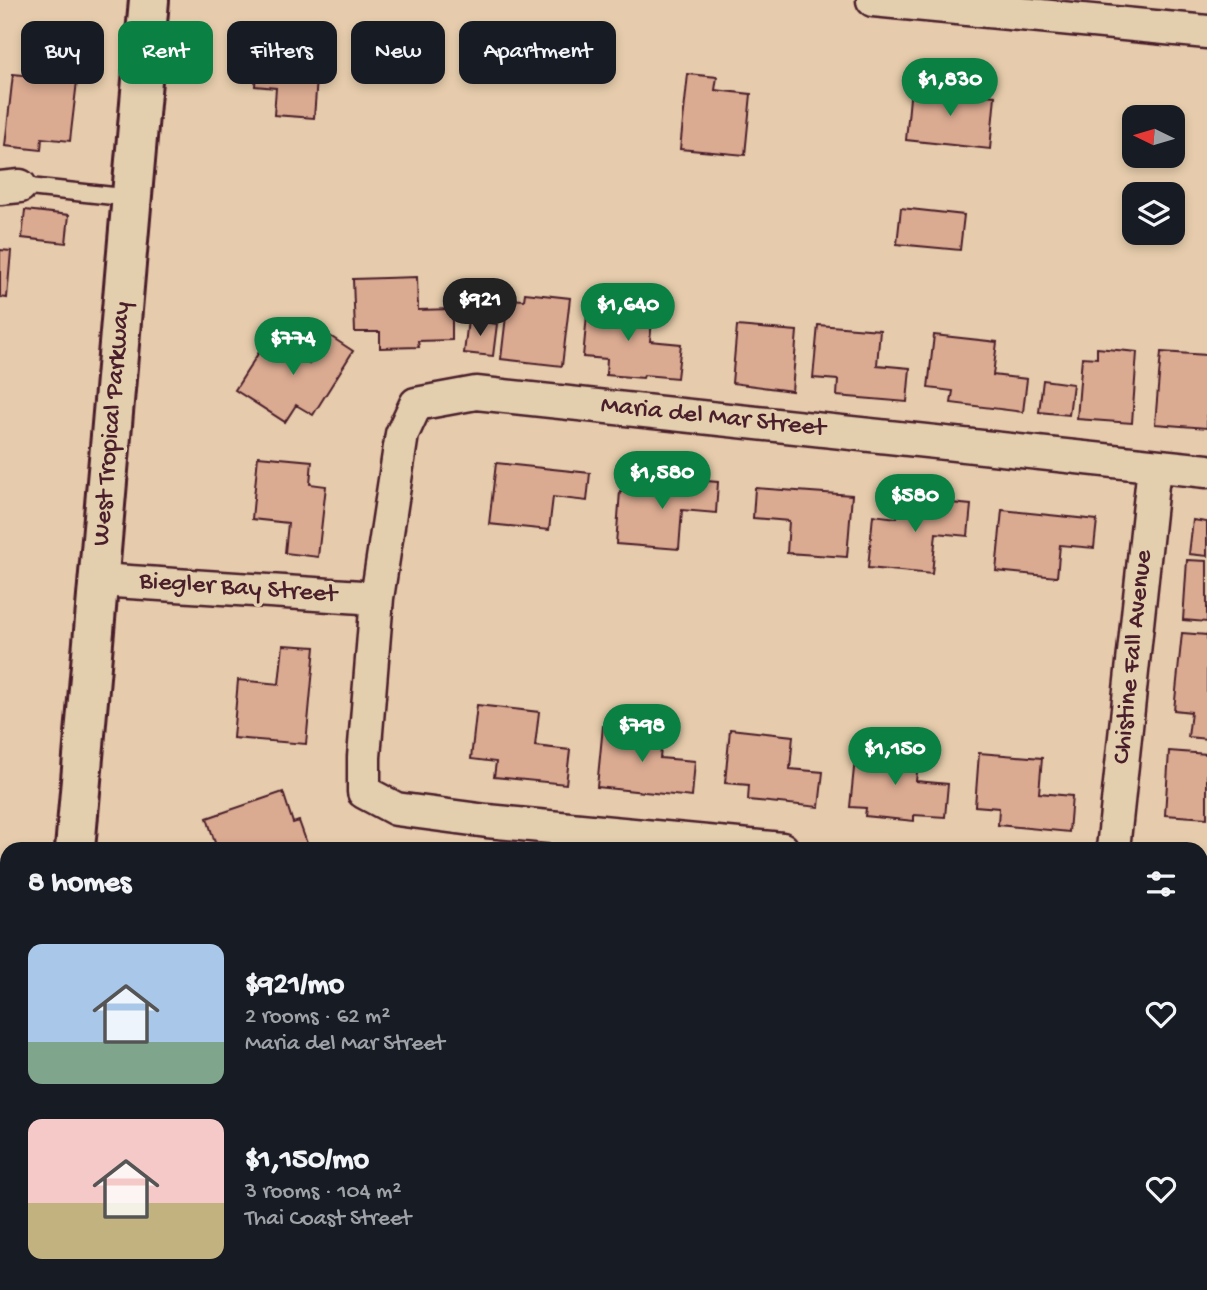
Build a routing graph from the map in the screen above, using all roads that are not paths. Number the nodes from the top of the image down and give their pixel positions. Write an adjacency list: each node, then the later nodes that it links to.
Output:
1 (149, 0): 5 (main road, West Tropical Parkway)
2 (873, 0): 3 (street)
3 (1207, 32)
4 (10, 187): 5 (lane)
5 (132, 198): 8 (main road, West Tropical Parkway)
6 (1154, 466): 7 (street, Maria del Mar Street); 9 (street, Maria del Mar Street); 12 (street, Chistine Fall Avenue)
7 (1207, 471)
8 (99, 580): 9 (street, Biegler Bay Street); 10 (main road, West Tropical Parkway)
9 (377, 598): 11 (street)
10 (76, 842)
11 (708, 842)
12 (1115, 842)

